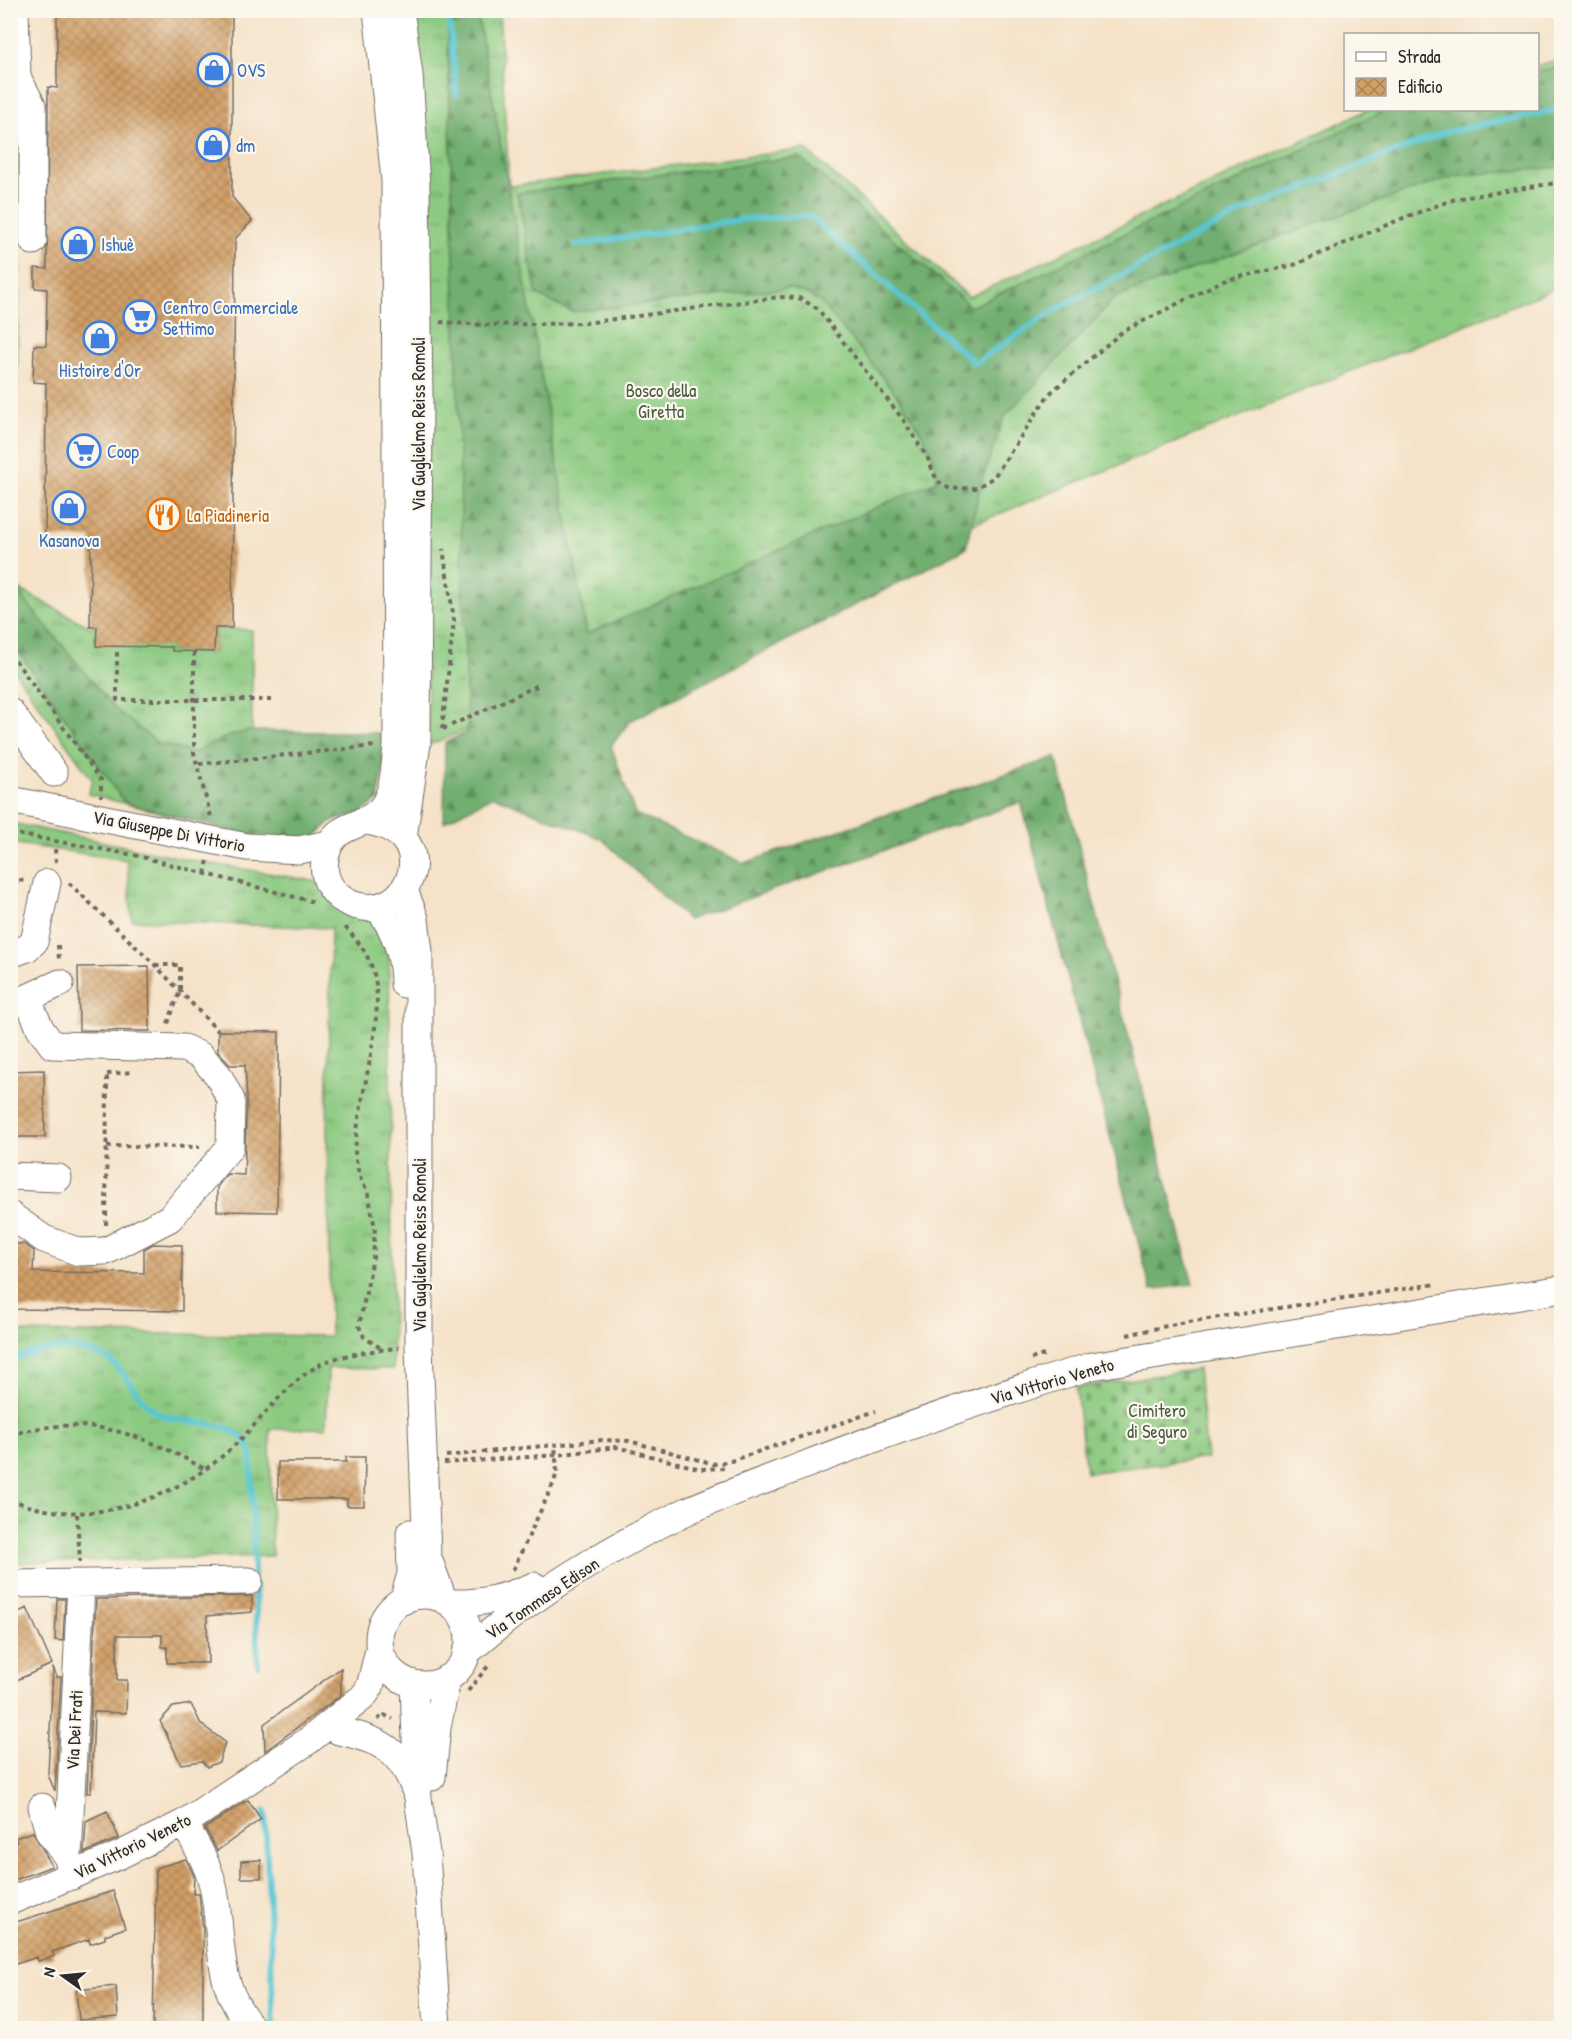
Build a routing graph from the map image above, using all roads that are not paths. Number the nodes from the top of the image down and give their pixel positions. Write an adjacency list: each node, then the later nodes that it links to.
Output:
1 (15, 10): 7 (street)
2 (377, 10): 6 (street, Via Guglielmo Reiss Romoli)
3 (389, 10): 5 (street)
4 (400, 10): 5 (street, Via Guglielmo Reiss Romoli)
5 (409, 74): 8 (street, Via Guglielmo Reiss Romoli)
6 (395, 180): 8 (street); 13 (street, Via Guglielmo Reiss Romoli)
7 (33, 241)
8 (419, 395): 14 (street, Via Guglielmo Reiss Romoli)
9 (10, 712): 10 (street)
10 (54, 773)
11 (10, 800): 16 (street, Via Giuseppe Di Vittorio)
12 (10, 815): 16 (street, Via Giuseppe Di Vittorio)
13 (362, 821): 14 (street); 15 (street)
14 (403, 837): 19 (street)
15 (329, 844): 16 (street, Via Giuseppe Di Vittorio); 17 (street)
16 (209, 856): 17 (street, Via Giuseppe Di Vittorio)
17 (326, 878): 20 (street)
18 (55, 880): 21 (street)
19 (404, 890): 20 (street); 33 (street, Via Guglielmo Reiss Romoli)
20 (378, 908): 32 (street, Via Guglielmo Reiss Romoli)
21 (10, 954)
22 (60, 983): 23 (street)
23 (19, 1002): 26 (street)
24 (10, 1176): 25 (street)
25 (58, 1178)
26 (10, 1215)
27 (1562, 1289): 28 (street, Via Vittorio Veneto)
28 (604, 1556): 33 (street, Via Tommaso Edison); 35 (street, Via Tommaso Edison)
29 (249, 1581): 31 (street)
30 (10, 1584): 31 (street)
31 (81, 1584): 44 (street, Via Dei Frati)
32 (403, 1601): 33 (street); 34 (street)
33 (446, 1601): 35 (street)
34 (380, 1646): 37 (street); 39 (street, Via Vittorio Veneto)
35 (466, 1653): 36 (street)
36 (447, 1678): 37 (street); 43 (street)
37 (410, 1683): 38 (street, Via Vittorio Veneto); 40 (street)
38 (339, 1731): 39 (street, Via Vittorio Veneto); 40 (street)
39 (308, 1741): 42 (street, Via Vittorio Veneto)
40 (418, 1798): 43 (street)
41 (42, 1807): 44 (street)
42 (184, 1823): 44 (street, Via Vittorio Veneto); 46 (street)
43 (426, 1853): 47 (street)
44 (70, 1867): 45 (street, Via Vittorio Veneto)
45 (10, 1901)
46 (252, 2028)
47 (437, 2028)

